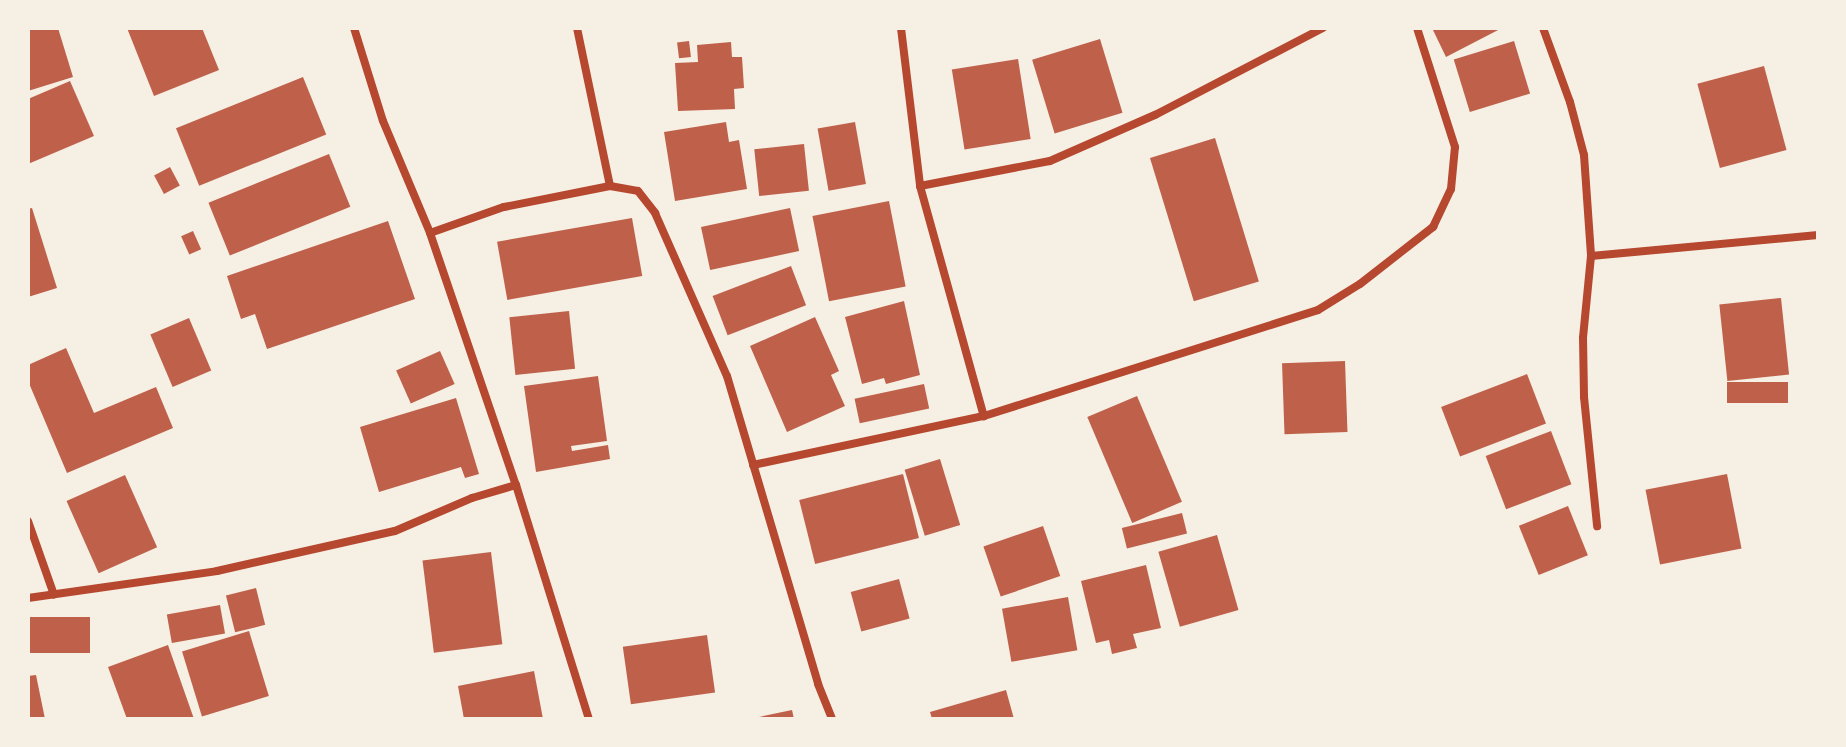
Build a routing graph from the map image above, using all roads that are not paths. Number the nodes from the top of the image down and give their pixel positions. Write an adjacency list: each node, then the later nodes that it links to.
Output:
1 (354, 28): 9 (street)
2 (577, 28): 7 (street)
3 (901, 28): 8 (street)
4 (1323, 28): 8 (street)
5 (1417, 28): 12 (street)
6 (1543, 28): 11 (street)
7 (610, 186): 9 (street); 13 (street)
8 (920, 186): 12 (street)
9 (430, 233): 14 (street)
10 (1818, 235): 11 (street)
11 (1591, 256): 16 (street)
12 (984, 416): 13 (street)
13 (753, 465): 20 (street)
14 (516, 485): 17 (street); 19 (street)
15 (28, 521): 17 (street)
16 (1597, 526)
17 (54, 595): 18 (street)
18 (28, 598)
19 (589, 719)
20 (832, 719)

